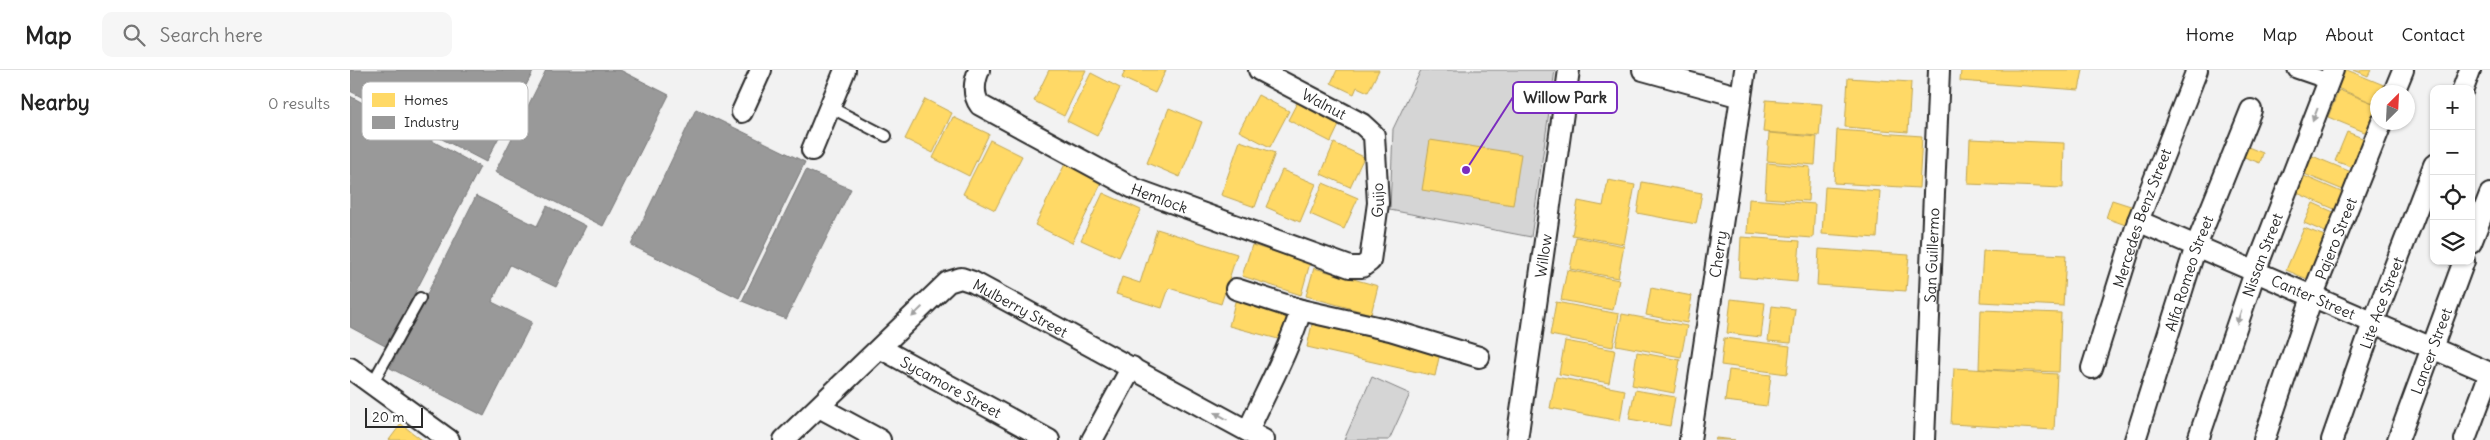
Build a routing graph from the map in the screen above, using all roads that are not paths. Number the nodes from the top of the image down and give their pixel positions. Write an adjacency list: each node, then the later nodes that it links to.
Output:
1 (761, 70): 19 (street)
2 (845, 70): 17 (street)
3 (979, 70): 30 (street, Hemlock)
4 (1259, 70): 20 (street, Walnut)
5 (1569, 70): 52 (street, Willow)
6 (1643, 70): 16 (street)
7 (1745, 70): 16 (street, Cherry)
8 (1939, 70): 54 (street, San Guillermo)
9 (2197, 70): 26 (street, Mercedes Benz Street)
10 (2296, 70): 13 (street)
11 (2403, 70): 14 (street)
12 (2470, 70): 15 (street)
13 (2331, 76): 31 (street, Nissan Street, one-way to 31)
14 (2397, 85)
15 (2464, 85)
16 (1741, 97): 53 (street, Cherry)
17 (830, 107): 22 (lane); 23 (street)
18 (2251, 110): 28 (street, Alfa Romeo Street)
19 (742, 112)
20 (1362, 124): 30 (street, Guijo)
21 (2379, 130): 33 (street, Pajero Street)
22 (886, 136)
23 (812, 150)
24 (2430, 175): 36 (street, Lite Ace Street)
25 (2490, 194): 27 (street)
26 (2138, 221): 28 (street, Canter Street); 42 (street, Mercedes Benz Street)
27 (2475, 233)
28 (2196, 246): 31 (street, Canter Street); 55 (street, Alfa Romeo Street)
29 (2462, 265): 37 (street, Lancer Street)
30 (1350, 267)
31 (2255, 272): 33 (street, Canter Street); 56 (street, Nissan Street, one-way to 56)
32 (1236, 289): 35 (street)
33 (2312, 297): 36 (street, Canter Street); 57 (street, Pajero Street)
34 (420, 298): 44 (lane)
35 (1301, 310): 39 (street); 46 (street)
36 (2373, 322): 37 (street, Canter Street); 58 (street, Lite Ace Street)
37 (2431, 347): 43 (street, Canter Street); 59 (street, Lancer Street)
38 (880, 348): 40 (street, Mulberry Street, one-way to 38); 45 (street, Mulberry Street); 50 (street, Sycamore Street)
39 (1479, 357)
40 (1132, 367): 46 (street, Mulberry Street, one-way to 40); 51 (street)
41 (350, 368): 44 (street)
42 (2092, 368)
43 (2490, 373): 60 (street)
44 (372, 384): 47 (street)
45 (819, 407): 48 (street, Mulberry Street); 49 (street)
46 (1256, 436)
47 (449, 440)
48 (784, 440)
49 (880, 440)
50 (1049, 440)
51 (1092, 440)
52 (1517, 440)
53 (1690, 440)
54 (1924, 440)
55 (2135, 440)
56 (2198, 440)
57 (2264, 440)
58 (2332, 440)
59 (2398, 440)
60 (2465, 440)

